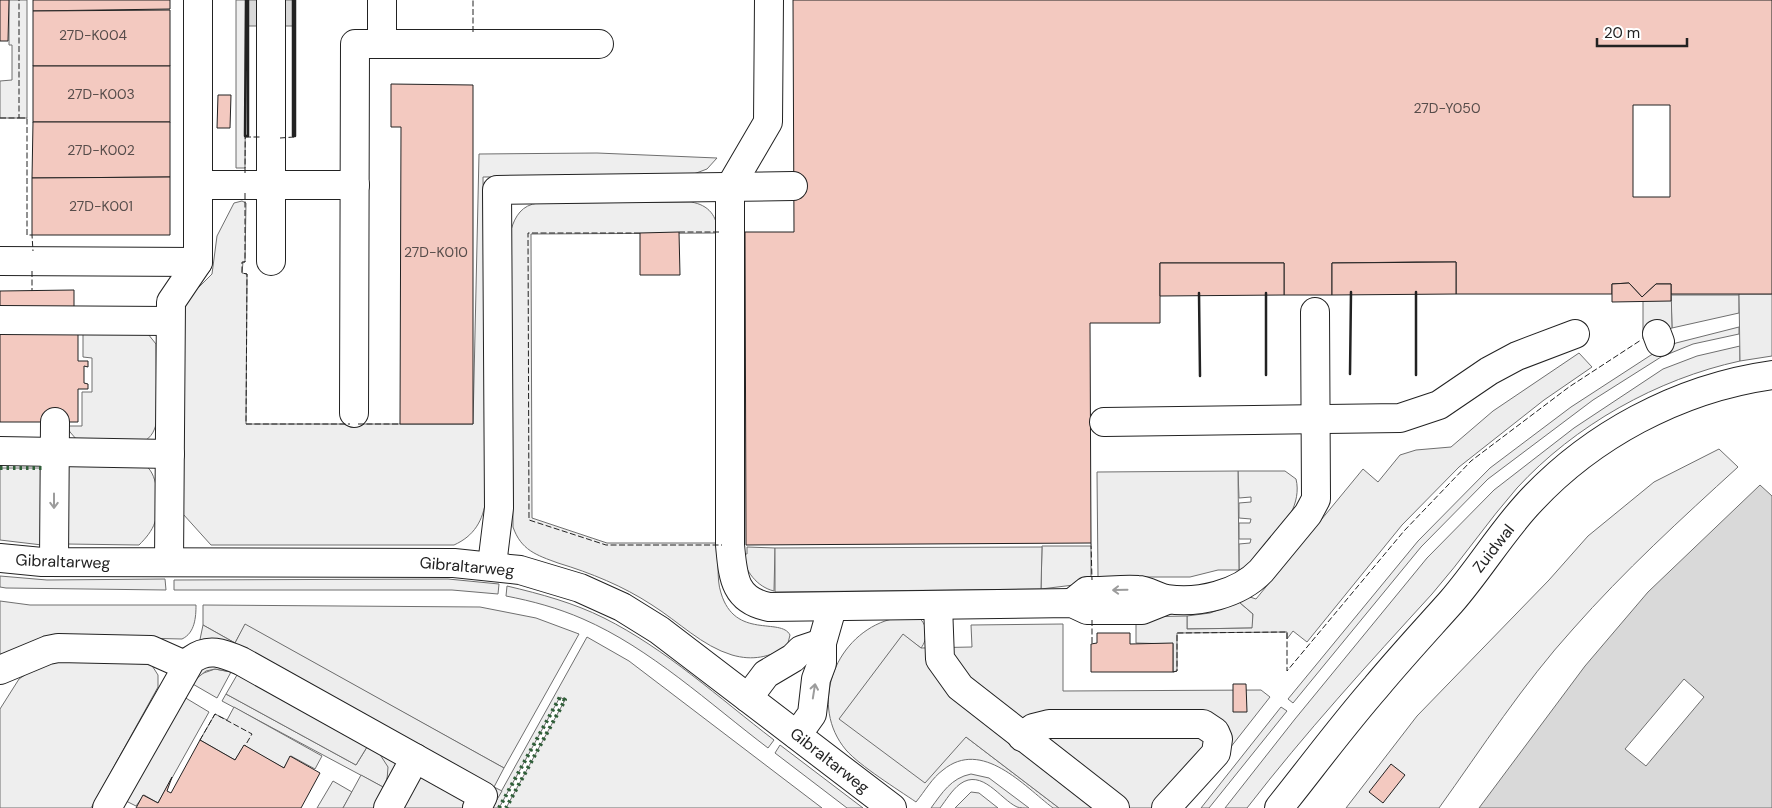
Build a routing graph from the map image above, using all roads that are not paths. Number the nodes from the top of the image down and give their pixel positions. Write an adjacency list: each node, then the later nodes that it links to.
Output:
1 (198, 0): 7 (street)
2 (271, 0): 8 (street)
3 (382, 0): 5 (street)
4 (769, 0): 11 (street)
5 (382, 44): 6 (street); 9 (street)
6 (599, 44)
7 (198, 184): 8 (street); 14 (street)
8 (271, 185): 9 (street); 13 (street)
9 (355, 185): 20 (street)
10 (793, 186): 11 (street)
11 (730, 187): 30 (street); 32 (street)
12 (0, 261): 14 (street)
13 (271, 261)
14 (198, 262): 17 (street)
15 (1316, 312): 21 (street)
16 (0, 320): 17 (street)
17 (170, 320): 26 (street)
18 (1575, 334): 21 (street)
19 (1768, 369): 46 (street, Zuidwal)
20 (354, 413)
21 (1316, 419): 23 (street); 31 (street)
22 (55, 422): 25 (street)
23 (1104, 422)
24 (0, 451): 25 (street)
25 (54, 452): 26 (street); 28 (street, one-way to 28)
26 (170, 454): 29 (street)
27 (0, 558): 28 (street, Gibraltarweg)
28 (54, 562): 29 (street, Gibraltarweg)
29 (169, 562): 30 (street, Gibraltarweg)
30 (492, 565): 36 (street, Gibraltarweg)
31 (938, 605): 32 (street); 38 (street)
32 (832, 608): 33 (street)
33 (822, 643): 36 (street); 37 (street, one-way to 33)
34 (186, 666): 35 (street); 39 (street); 40 (street)
35 (0, 670)
36 (748, 698): 37 (street, Gibraltarweg)
37 (797, 735): 43 (street, Gibraltarweg)
38 (1022, 736): 44 (street); 45 (street)
39 (415, 758): 41 (street); 42 (street)
40 (107, 808)
41 (388, 808)
42 (477, 808)
43 (892, 808)
44 (1115, 808)
45 (1166, 808)
46 (1278, 808)

